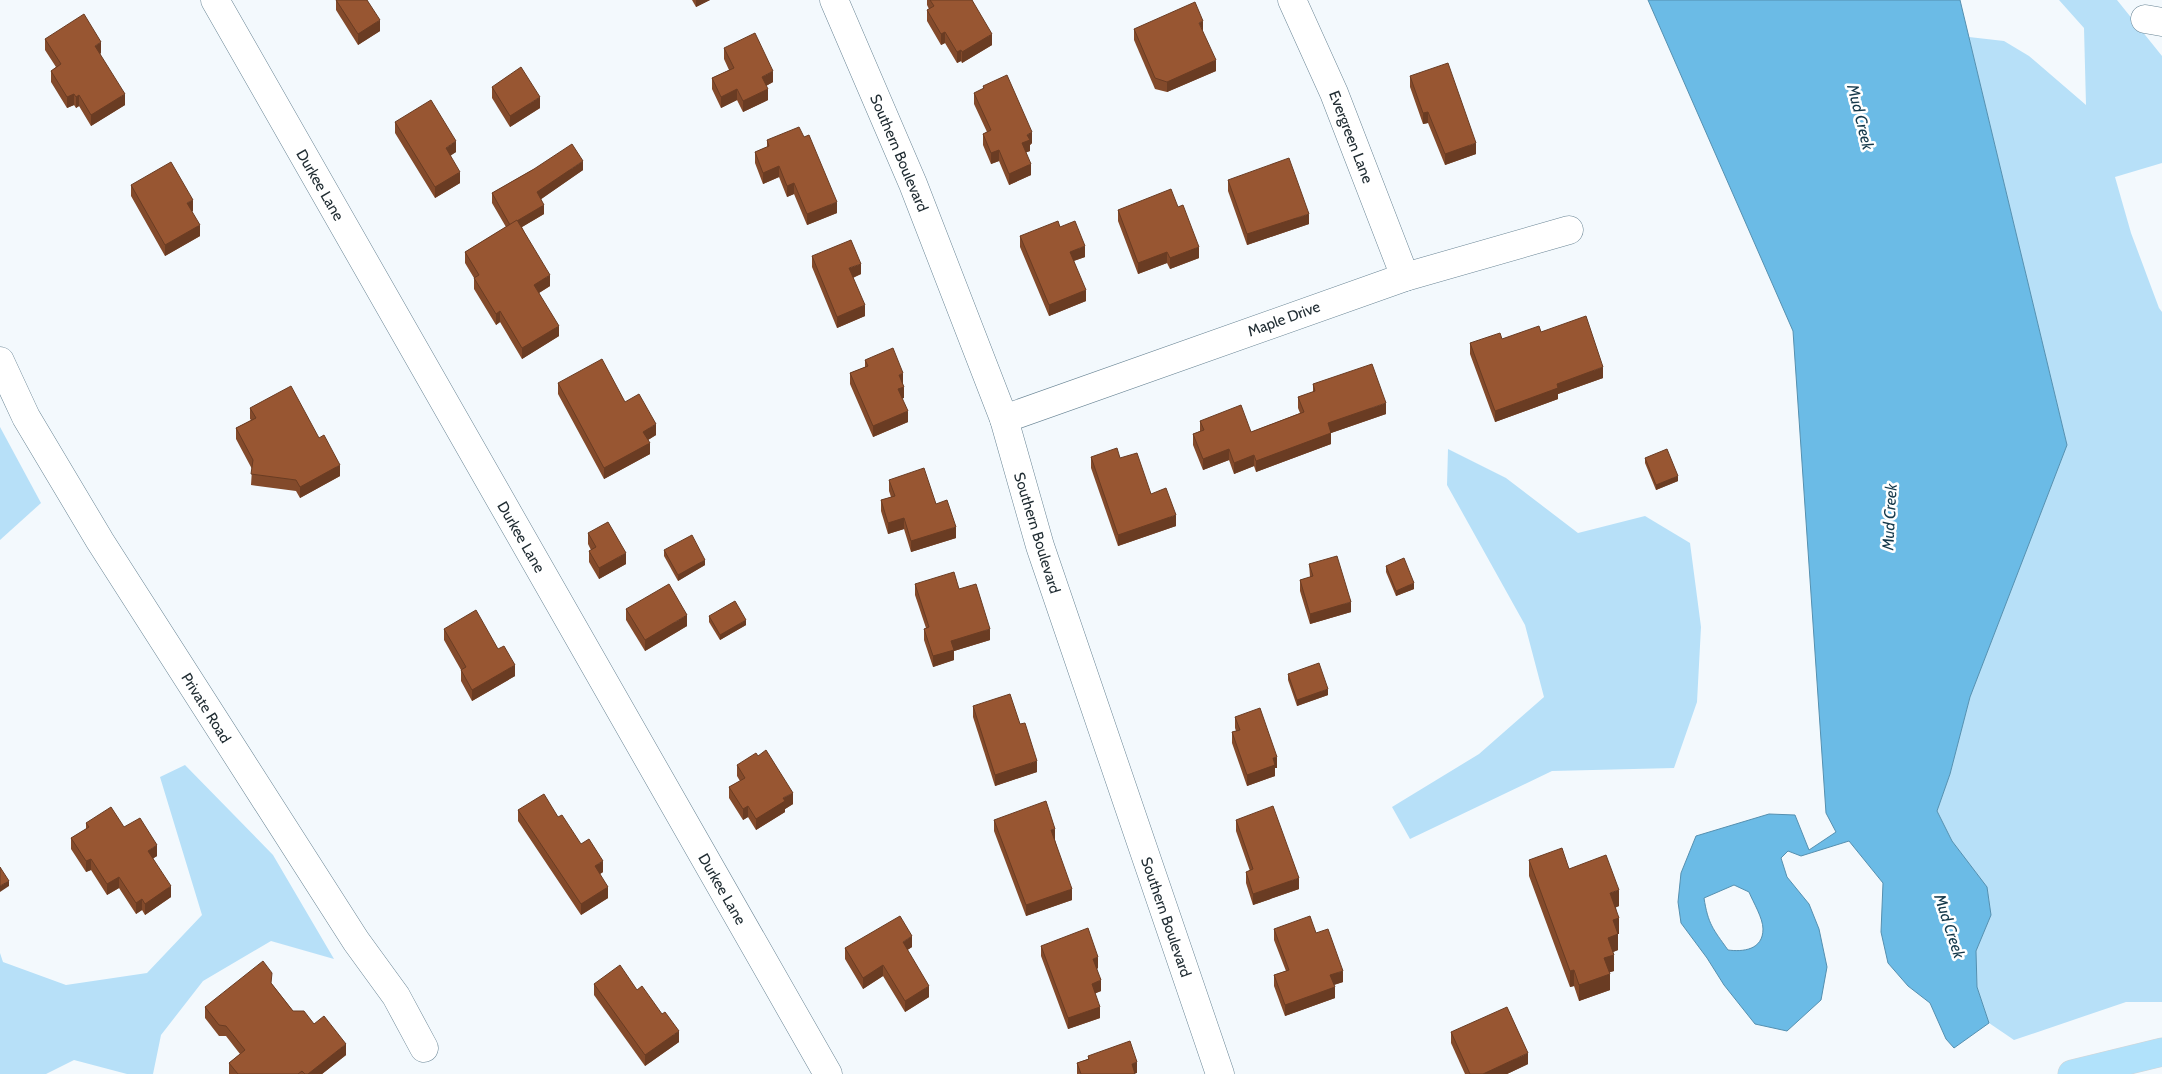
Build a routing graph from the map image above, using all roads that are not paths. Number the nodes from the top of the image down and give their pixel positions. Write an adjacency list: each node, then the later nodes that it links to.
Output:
1 (215, 0): 10 (street, Durkee Lane)
2 (834, 0): 7 (street, Southern Boulevard)
3 (1292, 0): 5 (street, Evergreen Lane)
4 (1569, 230): 5 (street, Maple Drive)
5 (1405, 277): 7 (street, Maple Drive)
6 (0, 362): 8 (street, Private Road)
7 (1004, 419): 11 (street, Southern Boulevard)
8 (424, 1048)
9 (2162, 1052): 12 (main road)
10 (828, 1074)
11 (1220, 1074)
12 (2072, 1074)

